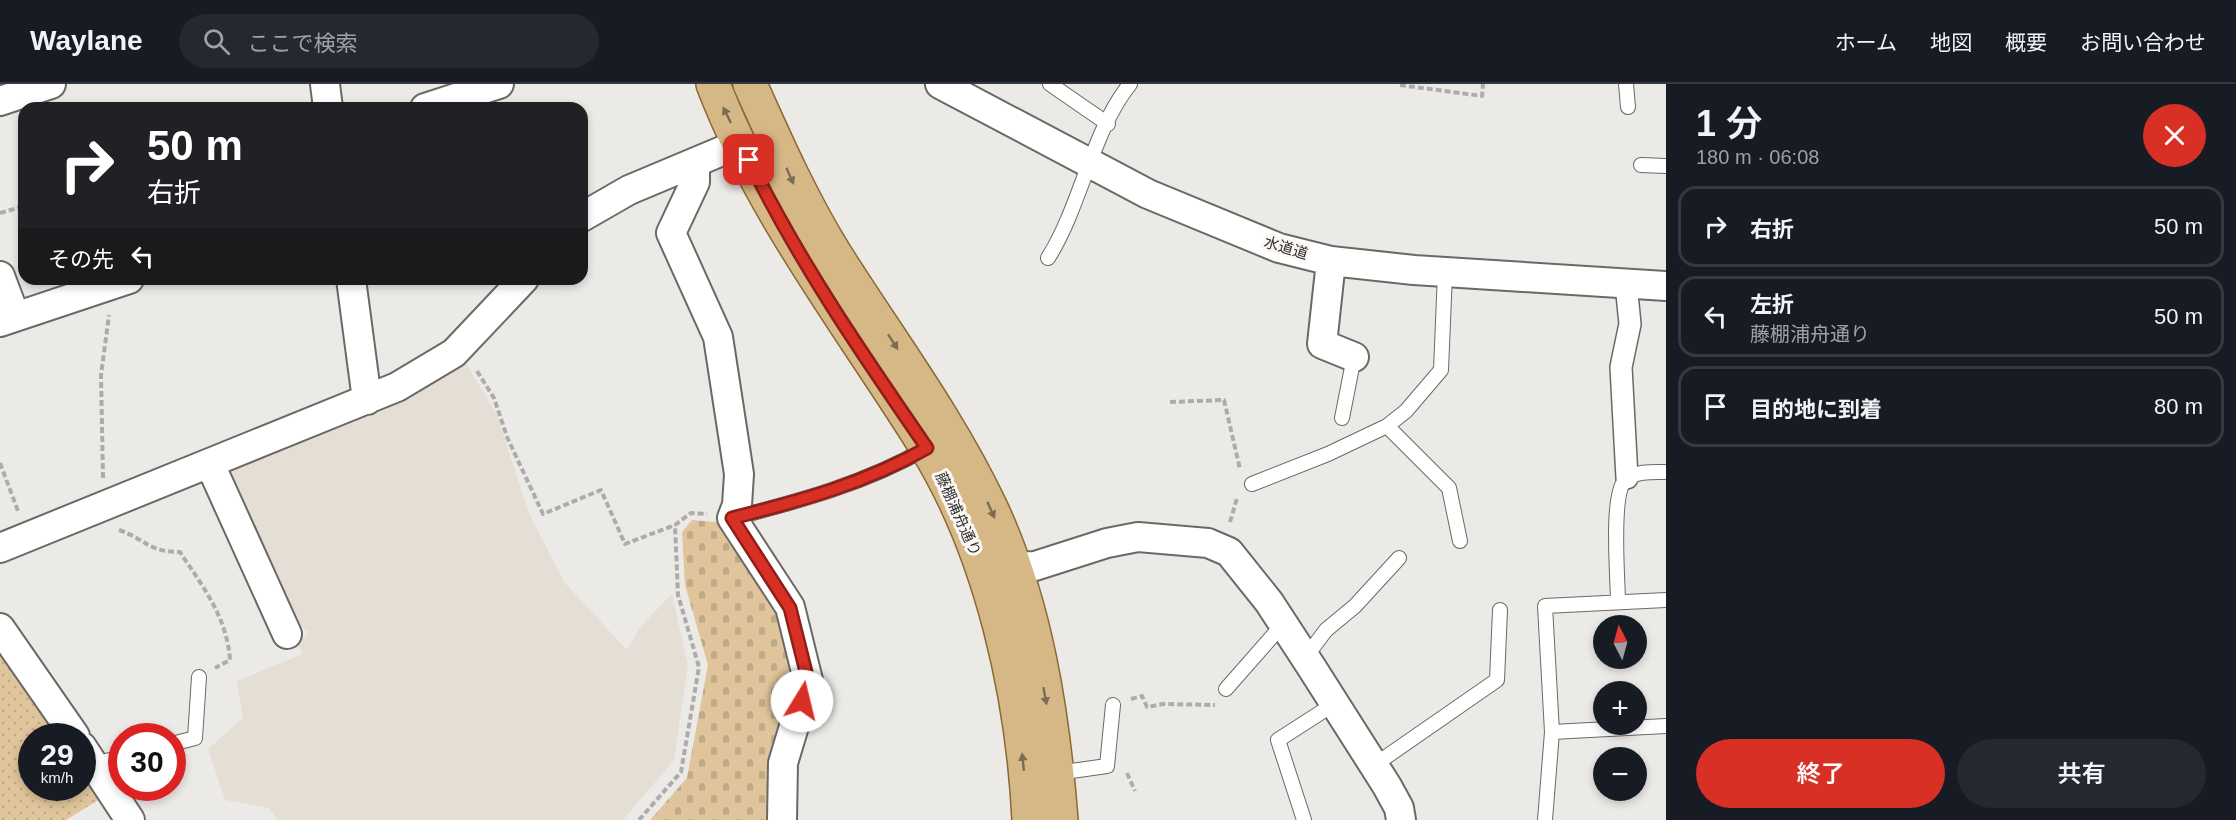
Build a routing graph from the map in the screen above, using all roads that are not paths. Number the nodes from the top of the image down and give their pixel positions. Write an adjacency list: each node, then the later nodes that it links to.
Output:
1 (51, 84): 10 (street)
2 (324, 84): 11 (street)
3 (499, 84): 12 (street)
4 (713, 84): 15 (main road, 藤棚浦舟通り, one-way to 4)
5 (750, 84): 46 (main road, 藤棚浦舟通り, one-way to 46)
6 (940, 84): 17 (street, 水道道)
7 (1050, 84): 14 (lane)
8 (1131, 84): 14 (lane)
9 (1626, 84): 13 (lane)
10 (6, 94)
11 (327, 102)
12 (444, 102)
13 (1628, 106)
14 (1108, 124): 17 (lane)
15 (741, 143): 16 (street); 37 (main road, 藤棚浦舟通り)
16 (695, 163): 20 (street); 42 (street)
17 (1089, 164): 21 (lane); 22 (street, 水道道)
18 (1641, 165): 19 (lane)
19 (1666, 166)
20 (588, 214)
21 (1048, 258)
22 (1331, 261): 23 (street, 水道道); 31 (street)
23 (1445, 273): 25 (street, 水道道); 34 (lane)
24 (0, 276): 30 (street)
25 (1626, 284): 29 (street, 水道道); 40 (street)
26 (112, 285): 30 (street)
27 (352, 285): 32 (street)
28 (518, 285): 32 (street)
29 (1666, 286)
30 (8, 319)
31 (1354, 357): 33 (lane)
32 (367, 400): 38 (street)
33 (1342, 418)
34 (1387, 426): 36 (lane); 43 (lane)
35 (1335, 436): 36 (lane)
36 (1347, 445): 41 (lane)
37 (927, 448): 42 (lane); 47 (main road, 藤棚浦舟通り)
38 (210, 464): 44 (street); 53 (street)
39 (1666, 472): 40 (lane)
40 (1627, 478): 49 (lane)
41 (1252, 484)
42 (729, 517): 67 (street)
43 (1460, 541)
44 (0, 548)
45 (1399, 558): 54 (lane)
46 (1013, 565): 47 (street); 51 (street); 65 (main road, 藤棚浦舟通り, one-way to 65)
47 (981, 568): 68 (main road, 藤棚浦舟通り, one-way to 47)
48 (1666, 600): 49 (lane)
49 (1618, 602): 61 (lane)
50 (1500, 610): 63 (lane)
51 (1283, 624): 54 (street); 56 (lane)
52 (0, 628): 59 (street)
53 (286, 634)
54 (1305, 658): 57 (street)
55 (199, 677): 62 (lane)
56 (1226, 689)
57 (1334, 704): 63 (street); 70 (lane)
58 (1113, 705): 65 (lane)
59 (66, 723)
60 (1666, 726): 61 (lane)
61 (1552, 732): 72 (lane)
62 (186, 740)
63 (1373, 766): 71 (street)
64 (96, 768): 66 (street)
65 (1058, 773): 69 (main road, 藤棚浦舟通り)
66 (130, 820)
67 (782, 820)
68 (1029, 820)
69 (1061, 820)
70 (1304, 820)
71 (1401, 820)
72 (1545, 820)

